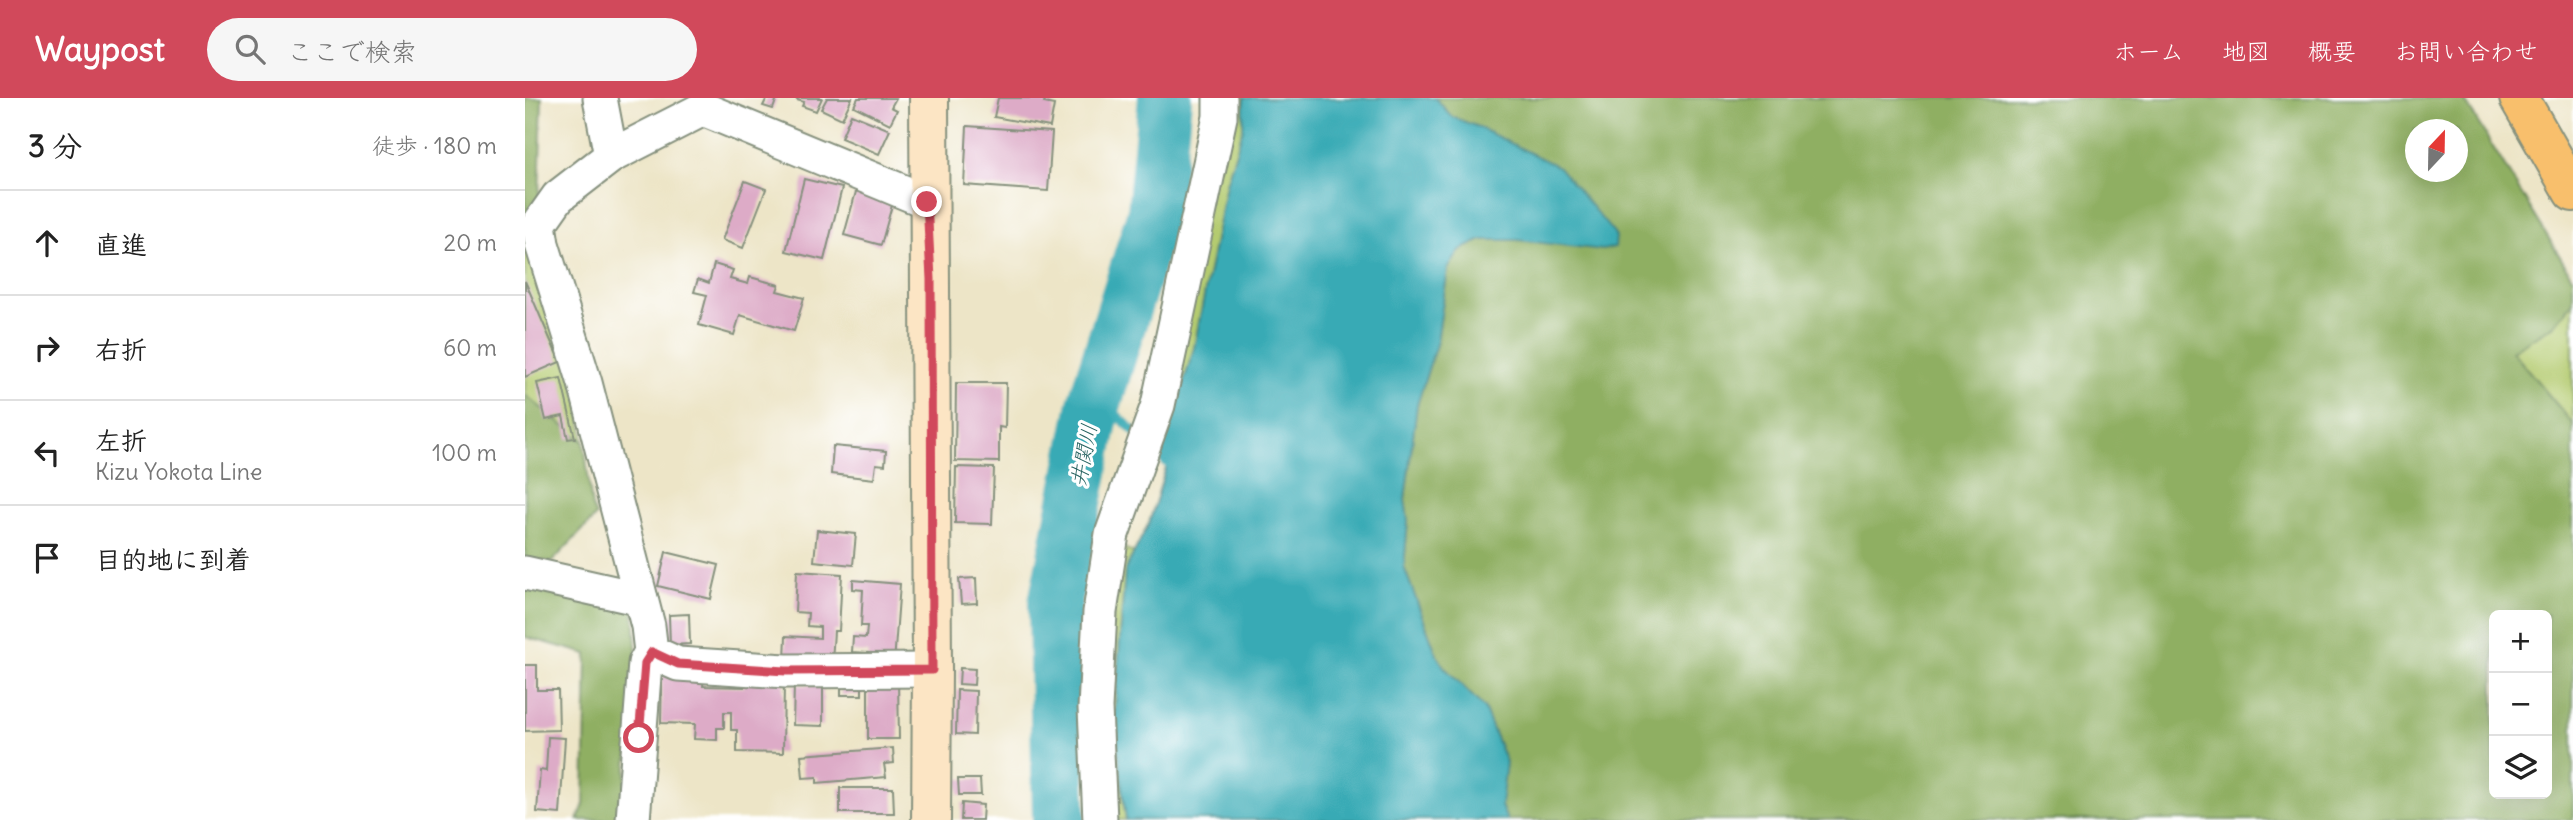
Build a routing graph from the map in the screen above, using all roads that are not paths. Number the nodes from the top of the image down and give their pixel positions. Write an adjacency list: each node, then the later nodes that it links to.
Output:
1 (600, 98): 6 (street)
2 (929, 98): 8 (main road)
3 (1220, 98): 15 (street)
4 (2519, 98): 7 (highway)
5 (697, 104): 6 (street); 8 (street)
6 (611, 156): 10 (street)
7 (2573, 192)
8 (927, 202): 12 (main road)
9 (525, 573): 10 (street)
10 (641, 599): 11 (street)
11 (652, 652): 12 (street); 13 (street)
12 (932, 670): 14 (main road)
13 (633, 820)
14 (931, 820)
15 (1100, 820)

